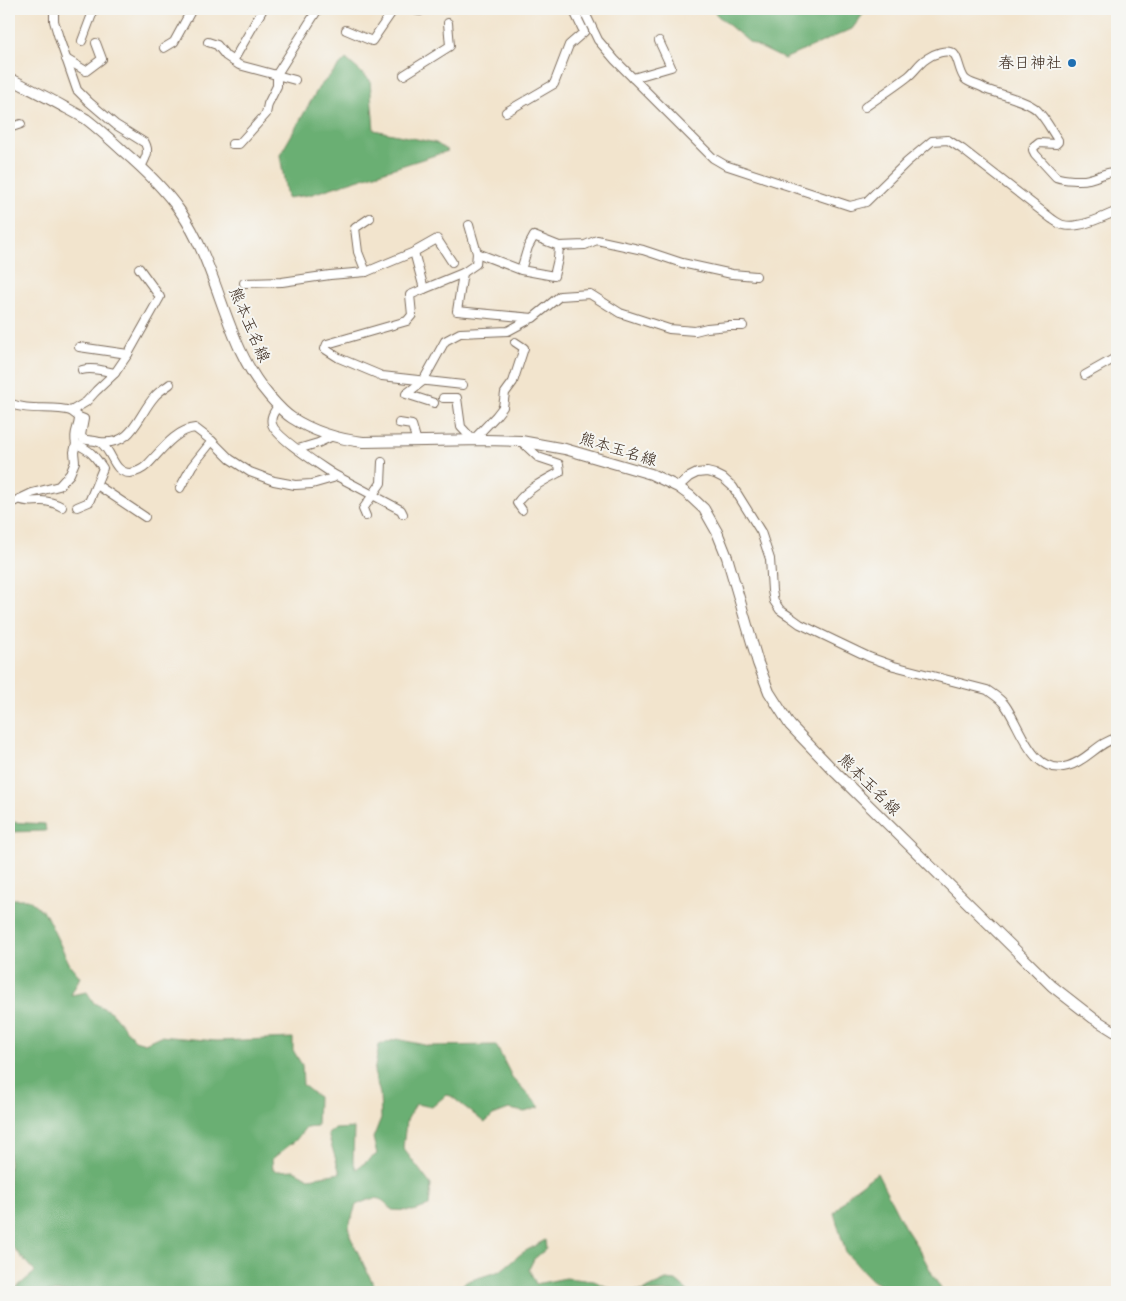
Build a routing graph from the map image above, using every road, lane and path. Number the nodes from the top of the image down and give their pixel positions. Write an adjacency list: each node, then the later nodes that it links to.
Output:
1 (54, 9): 17 (street)
2 (94, 9): 12 (street)
3 (192, 9): 16 (street)
4 (263, 9): 18 (street)
5 (318, 9): 19 (street)
6 (394, 9): 11 (street)
7 (410, 9): 9 (street)
8 (574, 9): 22 (street); 25 (street)
9 (420, 12)
10 (448, 23): 20 (street)
11 (346, 30)
12 (82, 41)
13 (659, 41): 22 (street)
14 (208, 42): 18 (street)
15 (96, 43): 17 (street)
16 (164, 48)
17 (66, 58): 29 (street)
18 (233, 60): 19 (street)
19 (277, 74): 23 (street); 28 (street)
20 (404, 75)
21 (9, 78): 29 (main road, 熊本玉名線)
22 (633, 78): 31 (street)
23 (294, 80)
24 (865, 107): 30 (street)
25 (506, 112)
26 (21, 124): 27 (street)
27 (9, 128)
28 (232, 144)
29 (141, 167): 60 (main road, 熊本玉名線)
30 (1117, 172)
31 (1117, 211)
32 (370, 218): 40 (street)
33 (469, 224): 36 (street)
34 (559, 246): 39 (street); 39 (street); 42 (street)
35 (414, 252): 37 (street); 40 (street); 44 (street)
36 (477, 253): 39 (street); 41 (street)
37 (452, 262)
38 (139, 268): 49 (street)
39 (521, 270)
40 (366, 272): 43 (street)
41 (463, 273): 44 (street); 45 (street)
42 (756, 276)
43 (244, 283)
44 (424, 289): 54 (street)
45 (533, 318): 46 (street); 54 (street)
46 (743, 326)
47 (515, 342): 65 (street)
48 (80, 347): 49 (street)
49 (128, 354): 52 (street)
50 (1117, 357): 53 (street)
51 (82, 370): 52 (street)
52 (115, 373): 61 (street)
53 (1085, 375)
54 (424, 381): 56 (street); 58 (street)
55 (170, 384): 68 (street)
56 (462, 385)
57 (444, 398): 65 (street)
58 (434, 403)
59 (9, 404): 61 (street)
60 (278, 406): 64 (main road, 熊本玉名線); 71 (street)
61 (71, 411): 62 (street)
62 (79, 417): 68 (street); 70 (street)
63 (399, 423): 69 (street)
64 (333, 436): 69 (main road, 熊本玉名線); 71 (street)
65 (473, 440): 67 (main road, 熊本玉名線); 69 (main road, 熊本玉名線)
66 (212, 441): 68 (street); 73 (street); 76 (street)
67 (521, 441): 75 (main road, 熊本玉名線); 82 (street)
68 (100, 442)
69 (417, 442)
70 (76, 444): 74 (street); 78 (street)
71 (298, 449): 73 (street)
72 (382, 462): 77 (street)
73 (333, 474): 77 (street)
74 (97, 485): 80 (street); 85 (street)
75 (678, 487): 86 (street); 87 (main road, 熊本玉名線)
76 (180, 488)
77 (373, 495): 83 (street); 84 (street)
78 (19, 499): 79 (street); 81 (street)
79 (9, 504)
80 (77, 506)
81 (62, 507)
82 (522, 510)
83 (403, 514)
84 (366, 516)
85 (145, 517)
86 (1117, 738)
87 (1117, 1033)

